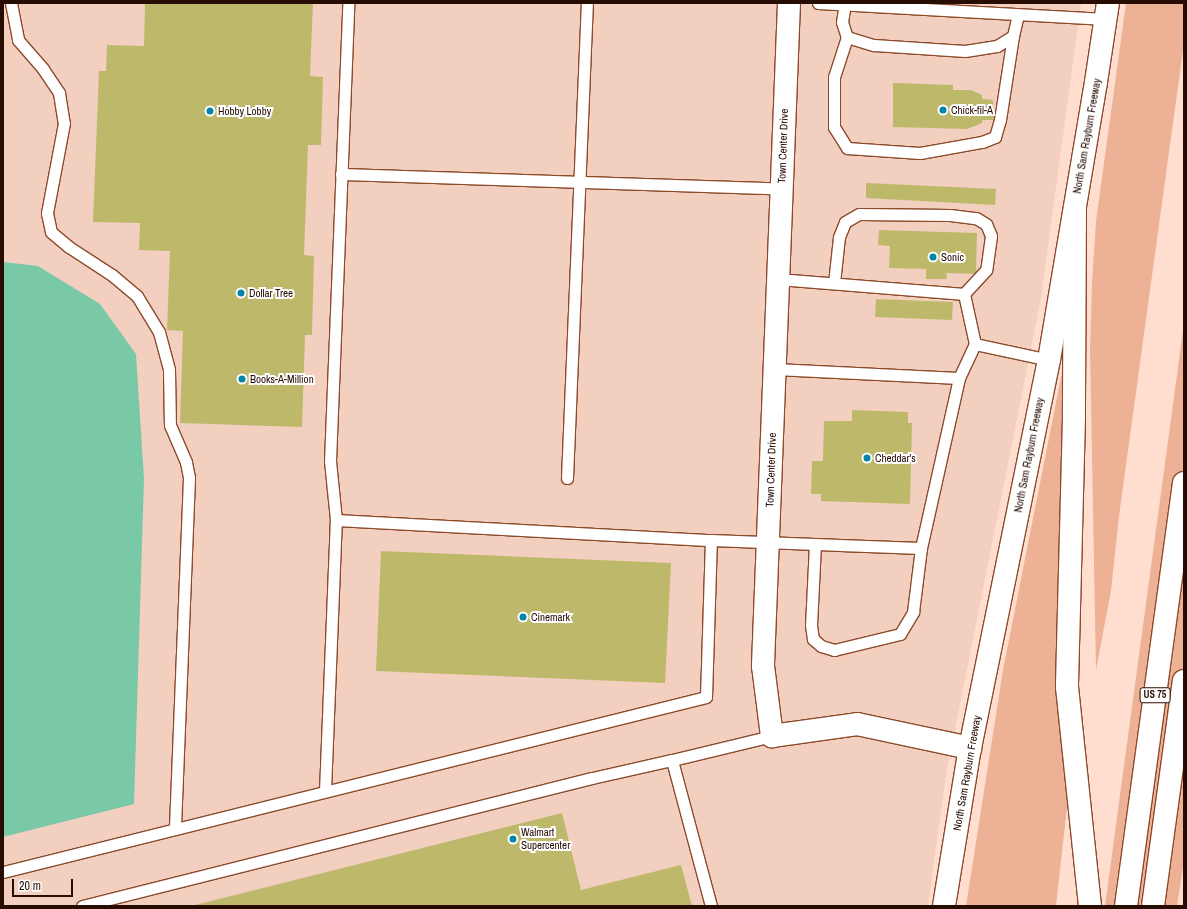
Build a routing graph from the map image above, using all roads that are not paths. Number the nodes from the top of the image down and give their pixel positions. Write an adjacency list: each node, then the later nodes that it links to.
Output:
1 (10, 3): 34 (lane)
2 (348, 3): 11 (lane)
3 (587, 3): 12 (lane)
4 (789, 3): 13 (main road, Town Center Drive)
5 (818, 3): 6 (lane)
6 (845, 4): 8 (lane); 10 (lane)
7 (1107, 11): 8 (lane); 14 (main road, North Sam Rayburn Freeway)
8 (1018, 15): 9 (lane)
9 (1013, 36): 10 (lane); 10 (lane)
10 (848, 37)
11 (341, 174): 12 (lane); 24 (lane)
12 (580, 181): 13 (lane); 22 (lane)
13 (782, 189): 15 (main road, Town Center Drive)
14 (1075, 208): 19 (main road, North Sam Rayburn Freeway); 39 (main road)
15 (778, 279): 16 (lane); 20 (main road, Town Center Drive)
16 (834, 283): 17 (lane); 17 (lane)
17 (964, 294): 18 (lane)
18 (975, 344): 19 (lane); 21 (lane)
19 (1049, 360): 31 (main road, North Sam Rayburn Freeway)
20 (775, 369): 21 (lane); 26 (main road, Town Center Drive)
21 (959, 378): 28 (lane)
22 (567, 478)
23 (1184, 483): 40 (main road, US 75)
24 (336, 520): 25 (lane); 33 (lane)
25 (711, 540): 26 (lane); 33 (lane)
26 (768, 542): 27 (lane); 30 (main road, Town Center Drive)
27 (815, 544): 28 (lane); 28 (lane)
28 (921, 548)
29 (1184, 681): 41 (main road, US 75)
30 (772, 736): 31 (main road); 32 (lane)
31 (970, 748): 38 (main road, North Sam Rayburn Freeway)
32 (672, 760): 36 (lane); 37 (lane)
33 (325, 791): 34 (lane)
34 (175, 829): 35 (lane)
35 (3, 872)
36 (82, 906)
37 (711, 906)
38 (944, 906)
39 (1090, 906)
40 (1126, 906)
41 (1153, 906)

